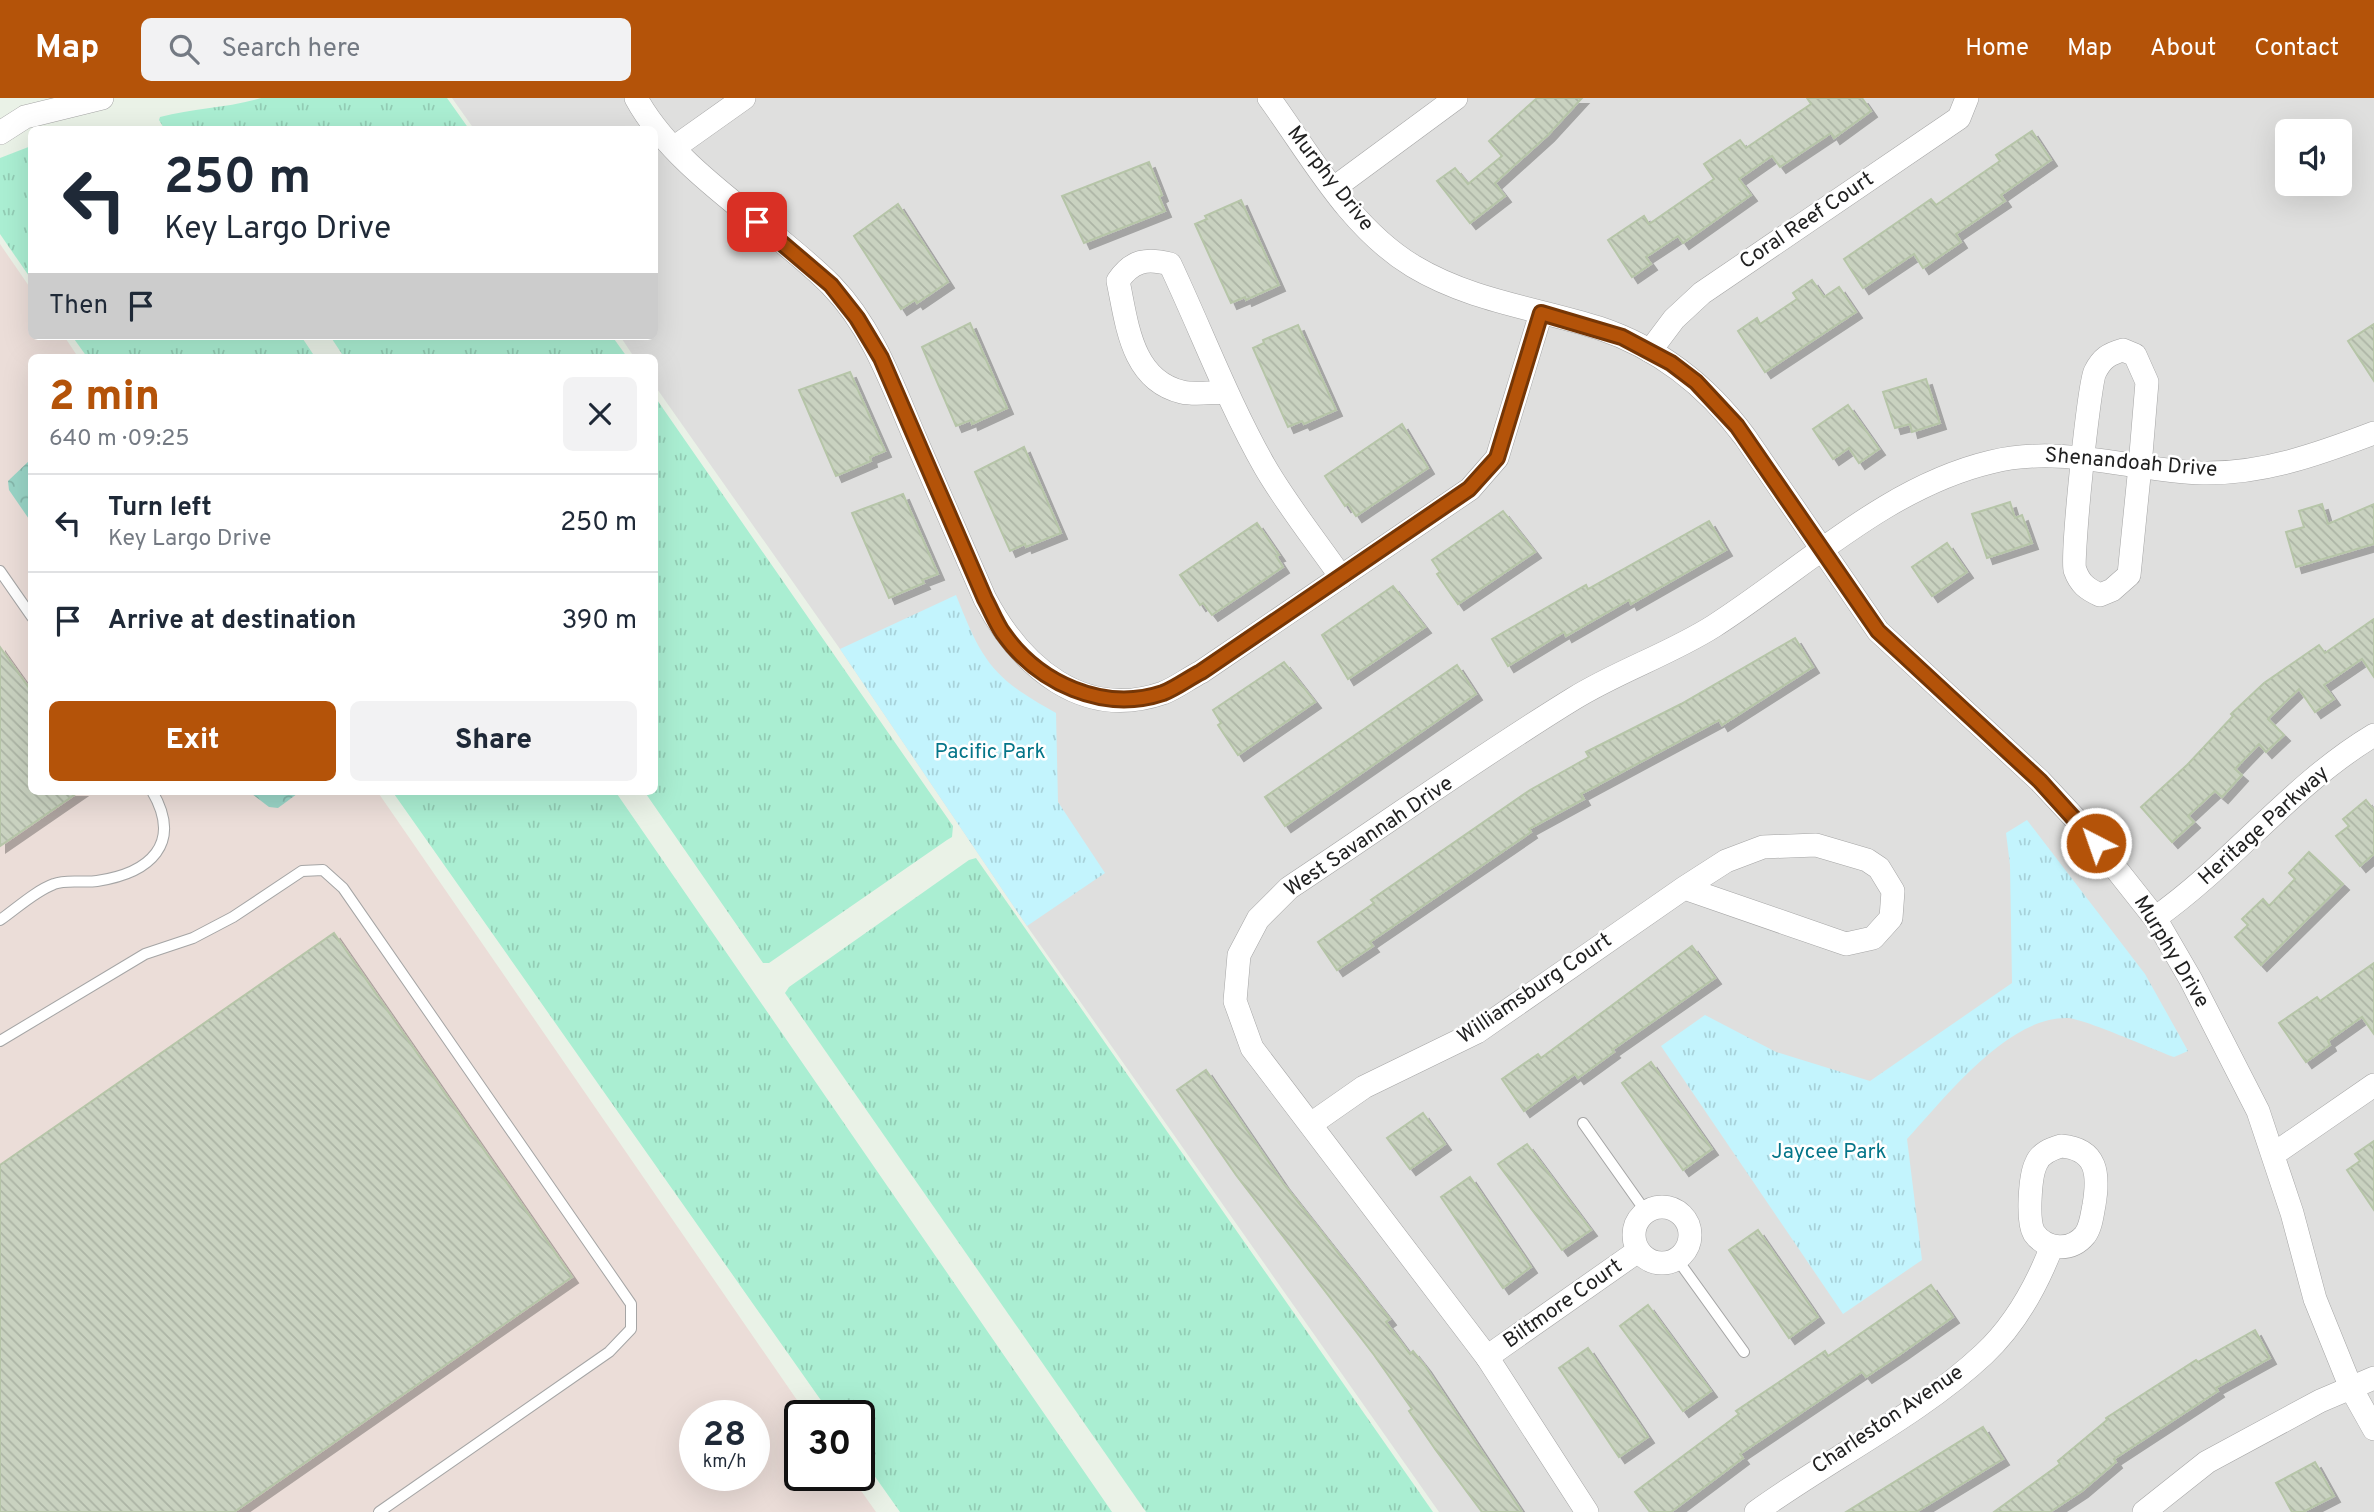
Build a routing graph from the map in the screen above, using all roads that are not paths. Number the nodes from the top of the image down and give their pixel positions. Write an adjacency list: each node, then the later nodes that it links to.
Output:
1 (102, 98): 9 (street)
2 (636, 98): 7 (street)
3 (744, 98): 10 (street)
4 (1269, 98): 11 (street, Murphy Drive)
5 (1456, 98): 11 (street)
6 (1967, 98): 13 (street, Coral Reef Court)
7 (655, 126)
8 (658, 129): 10 (street)
9 (0, 133)
10 (675, 147): 20 (street)
11 (1334, 188): 12 (street, Murphy Drive)
12 (1541, 313): 13 (street, Murphy Drive); 20 (street)
13 (1650, 351): 18 (street, Murphy Drive)
14 (1225, 392): 14 (street); 20 (street)
15 (2374, 433): 17 (street, Shenandoah Drive)
16 (2083, 456): 17 (street, Shenandoah Drive); 17 (street); 17 (street); 18 (street, Shenandoah Drive)
17 (2140, 466)
18 (1823, 550): 25 (street, Murphy Drive); 30 (street, West Savannah Drive)
19 (0, 571): 21 (lane)
20 (1341, 576)
21 (28, 611)
22 (2374, 735): 25 (street, Heritage Parkway)
23 (154, 795): 26 (lane)
24 (1684, 888): 24 (street, Williamsburg Court); 30 (street, Williamsburg Court)
25 (2155, 918): 31 (street, Murphy Drive)
26 (0, 920)
27 (0, 1041): 41 (lane)
28 (2374, 1085): 31 (street)
29 (1583, 1123): 32 (lane)
30 (1311, 1124): 37 (street, West Savannah Drive)
31 (2274, 1154): 39 (street, Murphy Drive)
32 (1646, 1212): 34 (street, Biltmore Court); 35 (street)
33 (2052, 1246): 43 (street, Charleston Avenue)
34 (1638, 1251): 35 (street, Biltmore Court); 37 (street, Biltmore Court)
35 (1677, 1259): 36 (lane)
36 (1744, 1352)
37 (1487, 1357): 42 (street, West Savannah Drive)
38 (2374, 1378): 39 (street)
39 (2351, 1388): 40 (street, Murphy Drive); 44 (street)
40 (2374, 1429)
41 (379, 1512)
42 (1587, 1512)
43 (1756, 1512)
44 (2144, 1512)

